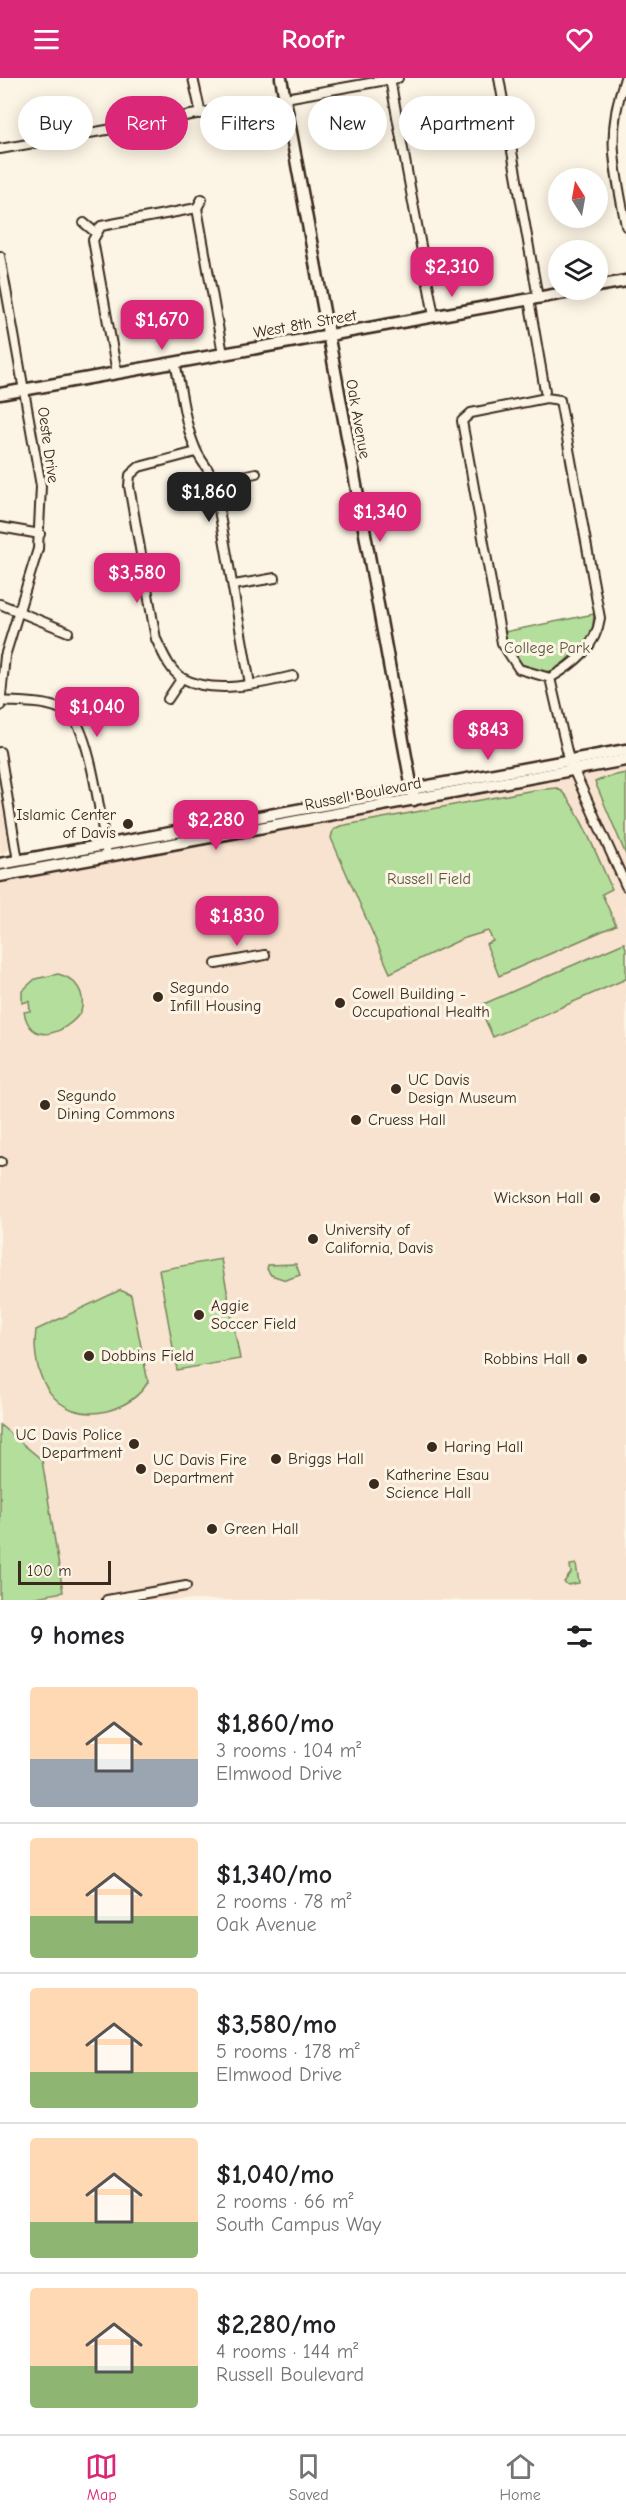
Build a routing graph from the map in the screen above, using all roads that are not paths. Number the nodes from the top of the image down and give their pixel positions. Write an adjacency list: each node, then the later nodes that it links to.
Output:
1 (193, 78): 8 (street)
2 (281, 78): 6 (street, Oak Avenue)
3 (499, 78): 21 (street)
4 (626, 78): 15 (street)
5 (394, 79): 7 (street); 22 (street)
6 (284, 96)
7 (296, 96)
8 (200, 110)
9 (200, 114): 10 (street)
10 (0, 149)
11 (294, 150): 23 (street, Oak Avenue)
12 (202, 199): 13 (street)
13 (197, 208): 16 (street); 24 (street)
14 (84, 223): 16 (street)
15 (626, 226)
16 (96, 233): 26 (street)
17 (0, 256): 27 (street, Oeste Drive)
18 (626, 281): 19 (street)
19 (608, 284)
20 (548, 296): 21 (street, West 8th Street)
21 (533, 298): 22 (street, West 8th Street); 28 (street)
22 (434, 316): 23 (street, West 8th Street)
23 (328, 335): 24 (street, West 8th Street); 51 (street, Oak Avenue)
24 (224, 354): 25 (street, West 8th Street)
25 (175, 363): 26 (street, West 8th Street); 30 (street)
26 (117, 373): 27 (street, West 8th Street)
27 (25, 390): 29 (street, West 8th Street); 34 (street, Oeste Drive)
28 (545, 391)
29 (0, 394)
30 (196, 452): 32 (street); 41 (street)
31 (256, 473): 32 (street)
32 (214, 482): 36 (street)
33 (0, 527): 34 (street)
34 (40, 534): 38 (street, Oeste Drive)
35 (275, 578): 36 (street)
36 (234, 585): 43 (street)
37 (0, 604): 38 (street)
38 (19, 611): 39 (street); 45 (street, Oeste Drive)
39 (68, 632)
40 (293, 676): 43 (street)
41 (182, 678): 43 (street); 44 (street)
42 (550, 678): 42 (street); 50 (street)
43 (250, 684)
44 (168, 699)
45 (0, 701): 46 (street, Oeste Drive); 54 (street)
46 (0, 706)
47 (626, 750): 50 (street, Russell Boulevard)
48 (0, 752): 55 (street)
49 (626, 760): 50 (street, Russell Boulevard)
50 (572, 764): 51 (street, Russell Boulevard); 58 (street)
51 (413, 795): 52 (street, Russell Boulevard); 53 (street, Russell Boulevard)
52 (341, 803): 53 (street); 54 (street, Russell Boulevard)
53 (320, 818): 54 (street, Russell Boulevard)
54 (106, 851): 55 (street, Russell Boulevard); 57 (street, Russell Boulevard)
55 (18, 861): 56 (street, Russell Boulevard)
56 (0, 864)
57 (0, 876)
58 (626, 886)
59 (265, 955): 60 (street)
60 (216, 964)
61 (186, 1586): 62 (street)
62 (107, 1600)

